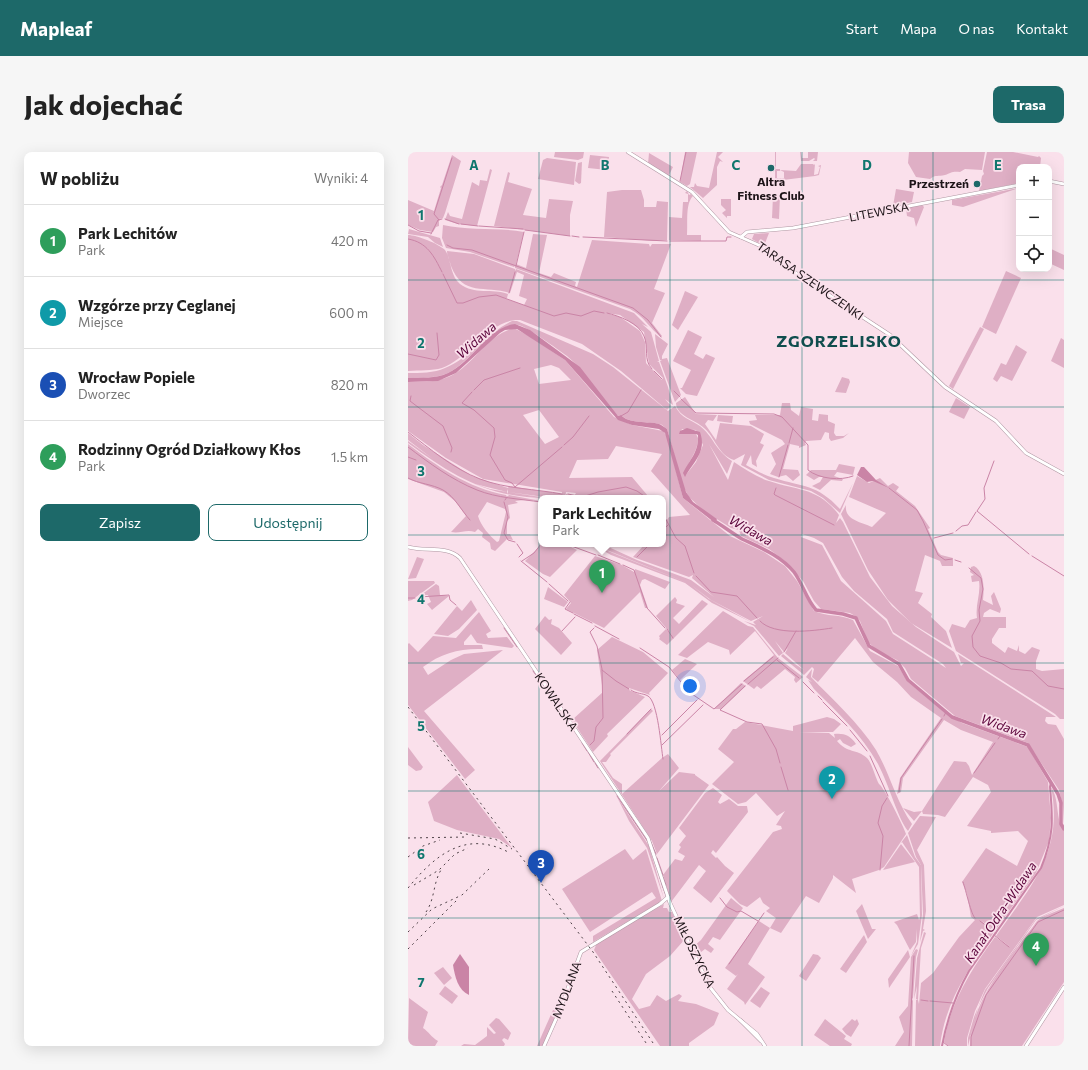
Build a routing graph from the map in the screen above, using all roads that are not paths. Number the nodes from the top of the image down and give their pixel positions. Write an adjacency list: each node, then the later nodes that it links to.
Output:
1 (628, 152): 5 (street, TARASA SZEWCZENKI)
2 (1052, 182): 3 (street)
3 (1064, 184)
4 (1016, 186): 5 (street, LITEWSKA)
5 (741, 237): 6 (street, TARASA SZEWCZENKI)
6 (1064, 474)
7 (408, 547): 8 (street, KOWALSKA)
8 (668, 899): 10 (street, MYDLANA); 11 (street, MIŁOSZYCKA)
9 (1064, 987): 12 (street)
10 (544, 1046)
11 (765, 1046)
12 (1026, 1046)

